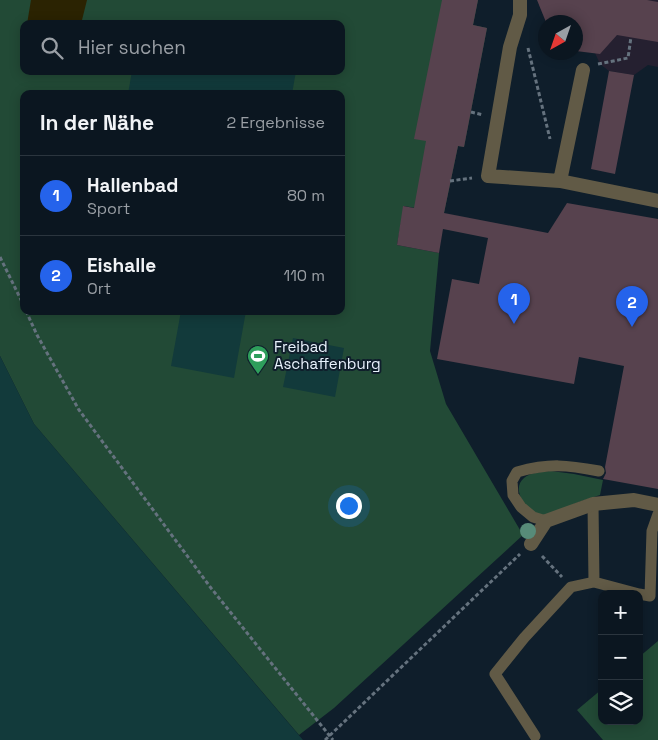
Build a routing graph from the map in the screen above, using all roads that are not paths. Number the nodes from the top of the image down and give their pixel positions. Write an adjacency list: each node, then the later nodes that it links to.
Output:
1 (520, 0): 3 (street)
2 (583, 70): 3 (street)
3 (560, 181): 4 (street)
4 (658, 201)
5 (599, 471): 9 (lane)
6 (594, 504): 7 (street); 9 (street); 11 (lane)
7 (658, 505)
8 (658, 514): 12 (lane)
9 (546, 521): 10 (street)
10 (531, 544)
11 (594, 582): 12 (lane); 13 (lane)
12 (646, 595)
13 (535, 736)

